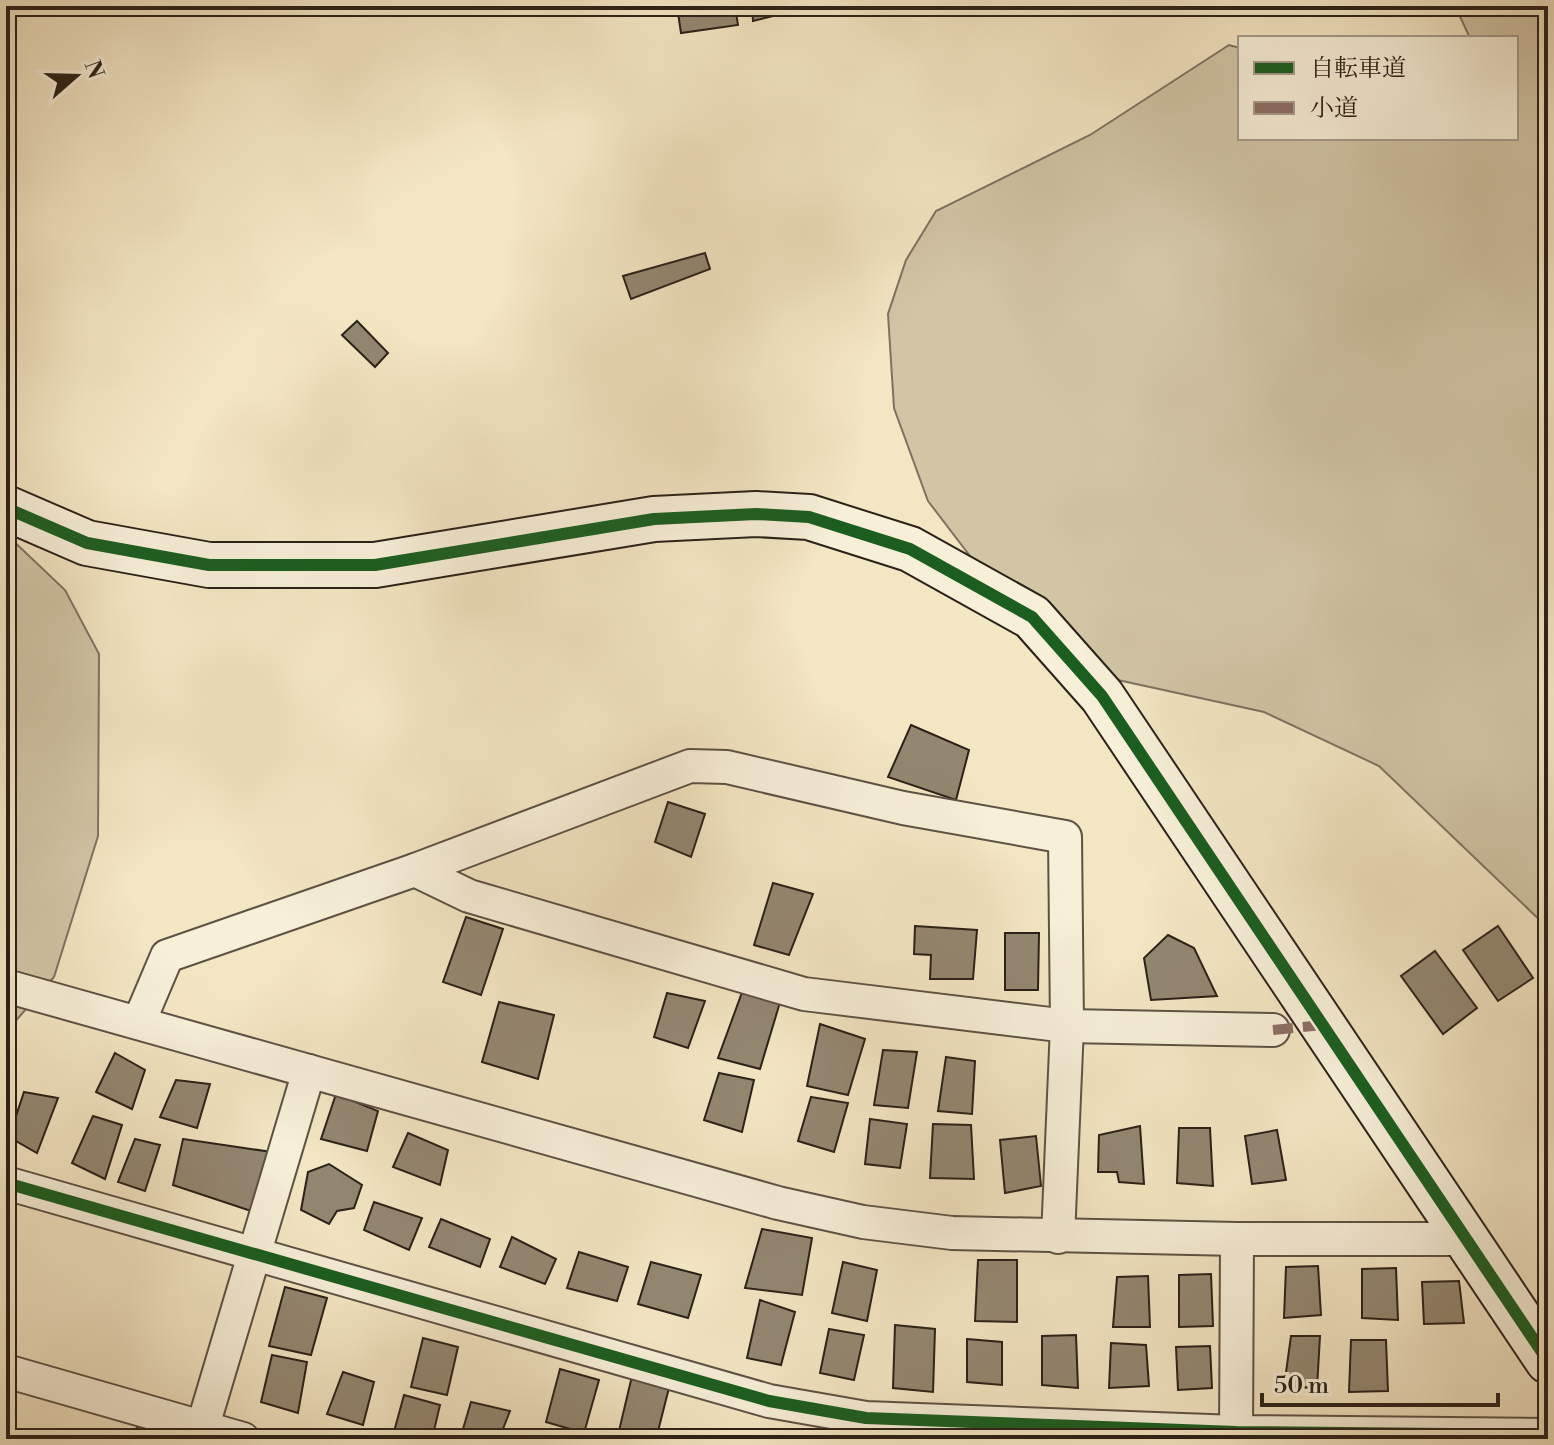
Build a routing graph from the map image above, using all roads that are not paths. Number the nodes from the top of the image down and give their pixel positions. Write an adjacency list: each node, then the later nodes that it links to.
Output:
1 (6, 508): 11 (street)
2 (415, 870): 4 (street); 5 (street); 5 (street)
3 (6, 986): 4 (street)
4 (139, 1022): 7 (street)
5 (1067, 1026): 6 (street); 9 (street)
6 (1273, 1030)
7 (309, 1071): 9 (street); 12 (street)
8 (6, 1183): 12 (street)
9 (1058, 1237): 10 (street)
10 (1237, 1239): 11 (street); 16 (street)
11 (1467, 1239): 13 (street)
12 (255, 1253): 15 (street); 16 (street)
13 (1548, 1361)
14 (6, 1371): 15 (street)
15 (200, 1433): 18 (street)
16 (1236, 1435): 17 (street)
17 (1548, 1435)
18 (243, 1439)

